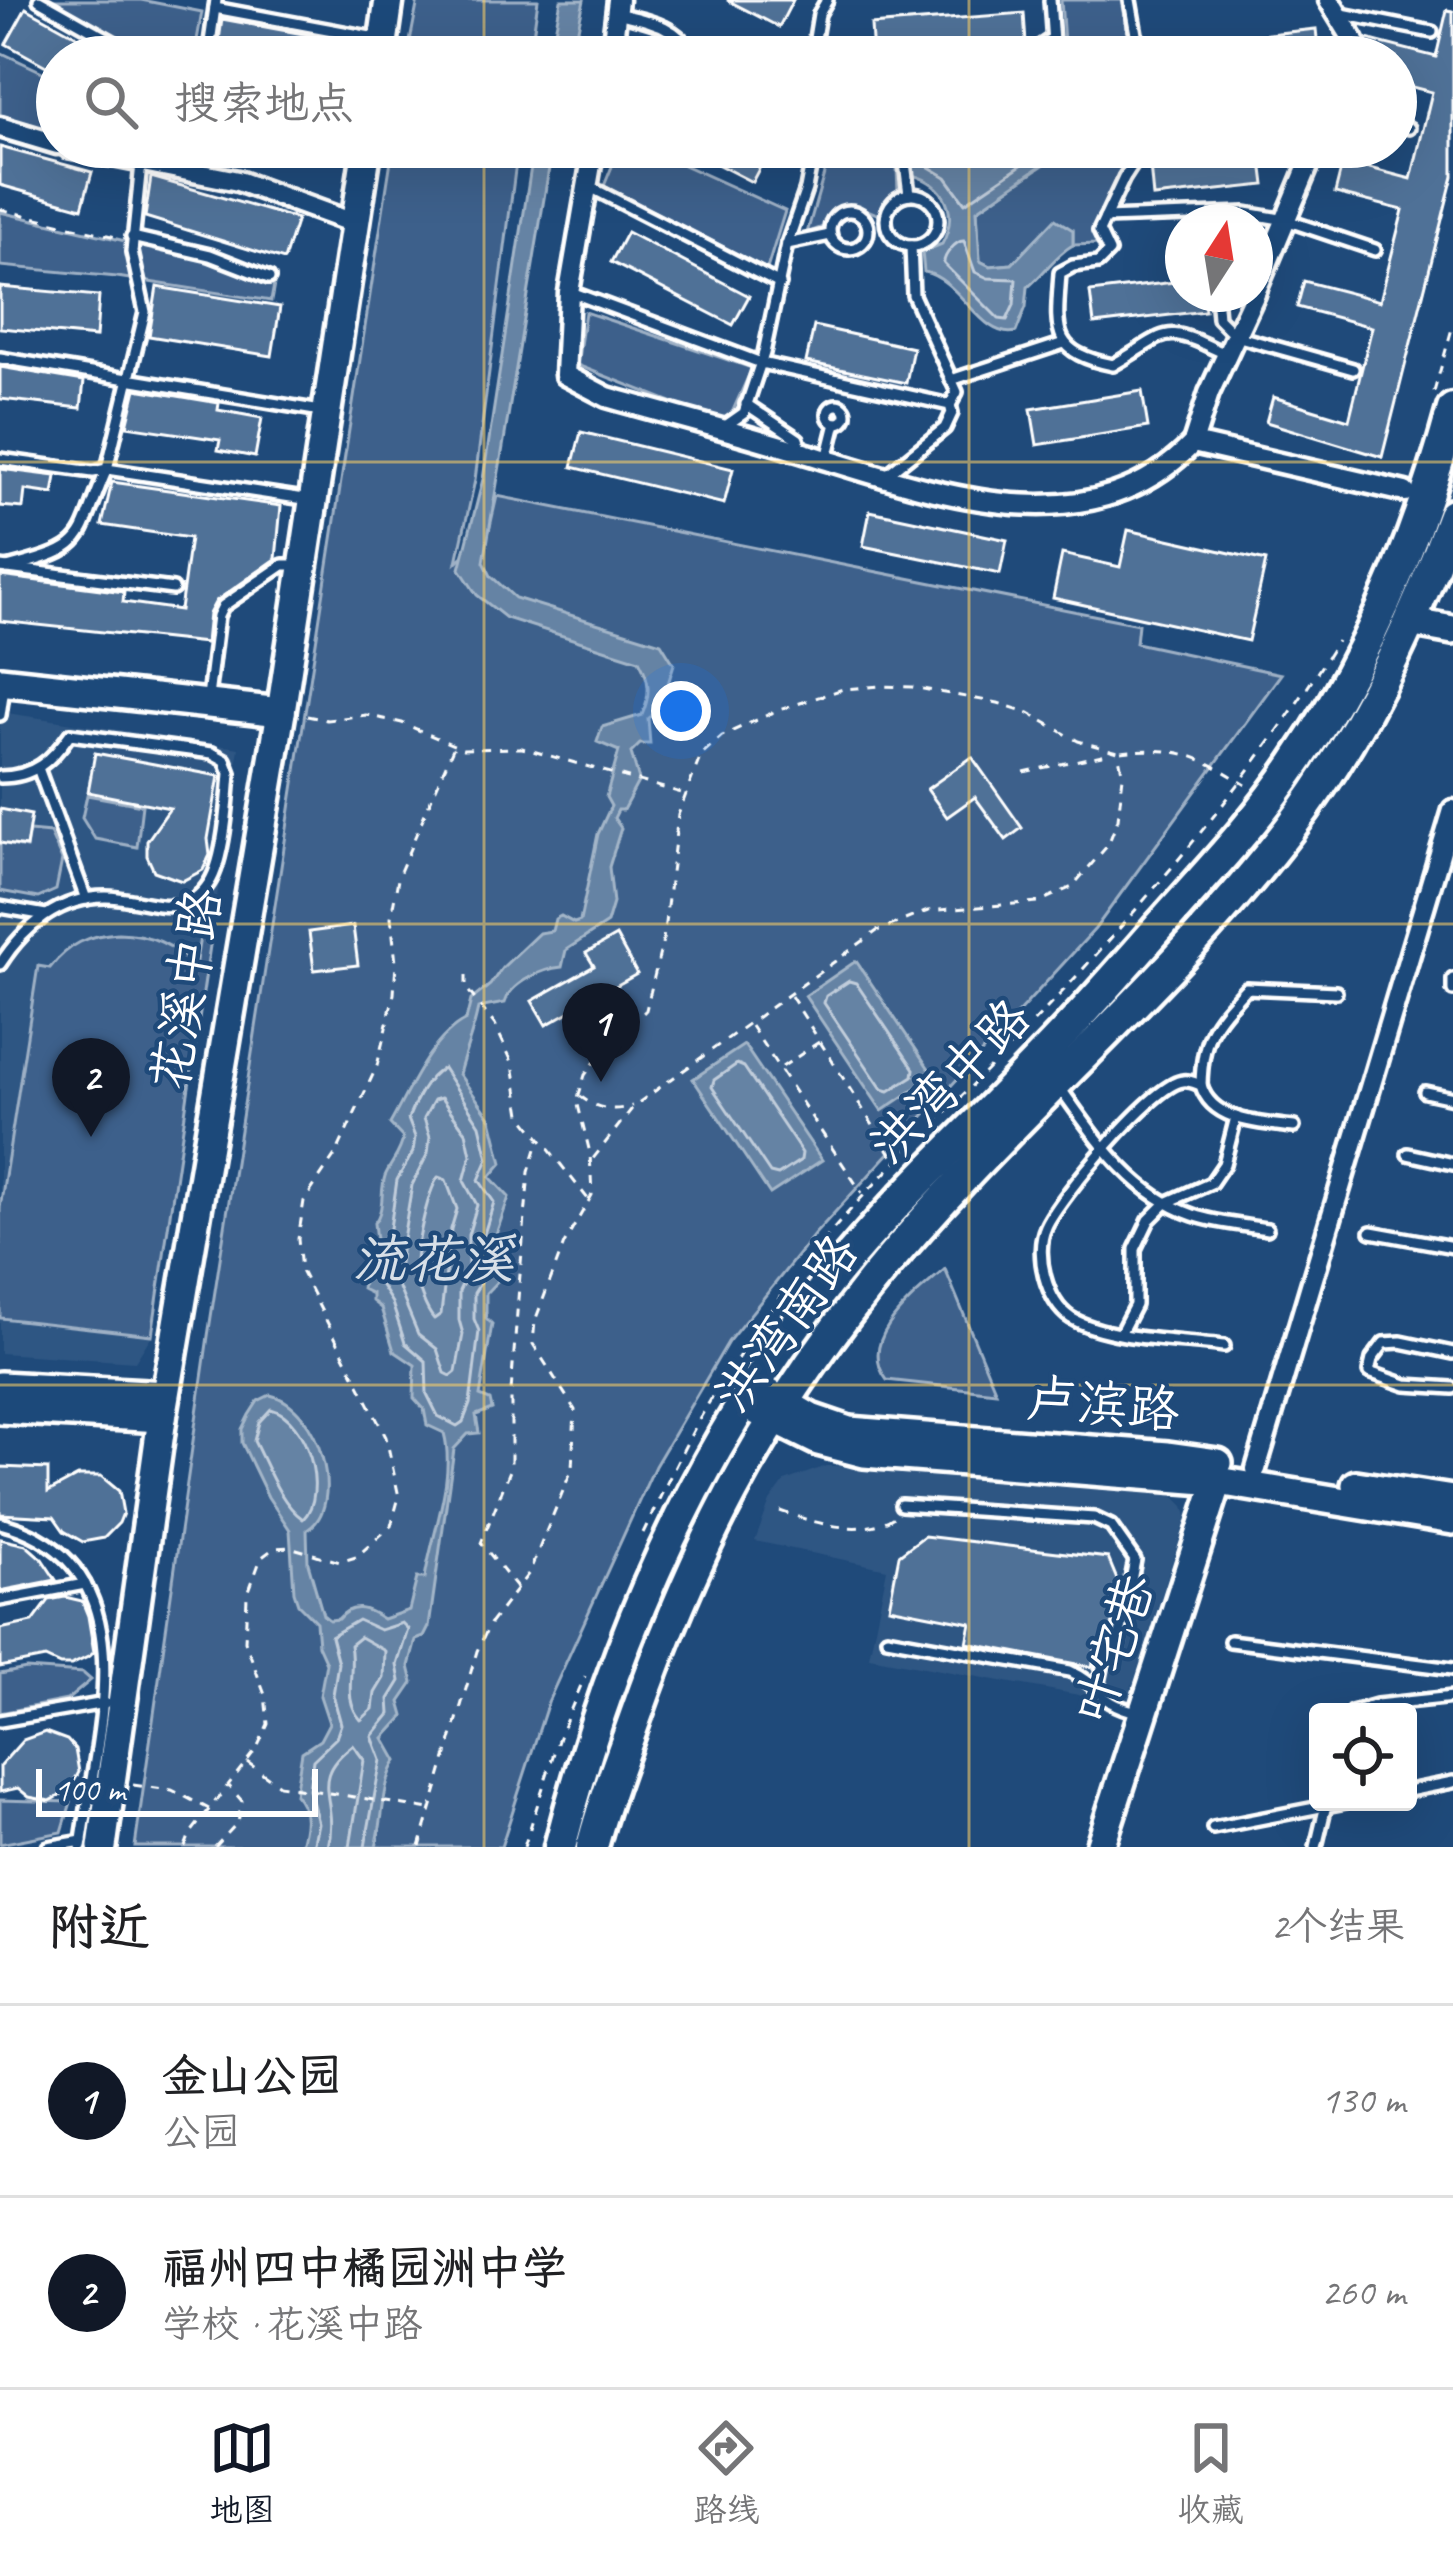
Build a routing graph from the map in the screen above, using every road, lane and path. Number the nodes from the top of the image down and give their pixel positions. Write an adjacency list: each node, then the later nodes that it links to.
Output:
1 (39, 0): 10 (lane)
2 (389, 0): 13 (street)
3 (827, 0): 15 (lane)
4 (1050, 0): 16 (lane)
5 (1130, 0): 17 (lane)
6 (216, 4): 11 (lane); 12 (lane)
7 (1333, 6): 9 (lane); 18 (street)
8 (617, 7): 14 (lane)
9 (1432, 32)
10 (103, 36)
11 (211, 36)
12 (337, 36)
13 (384, 36)
14 (684, 36)
15 (815, 36)
16 (1051, 36)
17 (1136, 36)
18 (1351, 36)
19 (0, 128): 20 (street)
20 (36, 138)
21 (140, 168): 42 (lane)
22 (168, 168): 30 (street)
23 (186, 168): 30 (lane)
24 (364, 168): 39 (street, 花溪中路)
25 (591, 168): 31 (street)
26 (810, 168): 43 (lane)
27 (906, 168): 32 (lane)
28 (1132, 168): 34 (lane)
29 (1307, 168): 38 (street)
30 (185, 171): 39 (street)
31 (588, 186): 48 (lane); 49 (street)
32 (909, 194): 37 (lane); 44 (lane)
33 (0, 209): 42 (path)
34 (1105, 218): 35 (lane); 53 (lane)
35 (1165, 218)
36 (1273, 218): 38 (lane)
37 (885, 220): 40 (lane); 44 (lane)
38 (1286, 220): 45 (lane); 46 (street)
39 (356, 224): 64 (street, 花溪中路)
40 (868, 225): 41 (lane); 41 (lane)
41 (830, 235): 43 (lane)
42 (132, 237): 47 (lane); 58 (lane)
43 (788, 244): 48 (lane)
44 (911, 246): 59 (lane)
45 (1376, 250)
46 (1273, 251)
47 (269, 278)
48 (780, 284): 56 (lane)
49 (569, 292): 56 (lane); 65 (street)
50 (1217, 312): 52 (lane)
51 (1247, 312): 52 (street)
52 (1236, 336): 54 (street); 57 (lane)
53 (1064, 344): 54 (lane); 59 (lane)
54 (1227, 355): 66 (street)
55 (0, 358): 58 (lane)
56 (760, 363): 60 (lane); 61 (lane)
57 (1353, 369)
58 (128, 379): 64 (lane); 70 (lane)
59 (951, 380): 62 (lane)
60 (845, 382): 62 (lane); 69 (lane)
61 (746, 404): 65 (lane); 67 (lane)
62 (950, 405): 71 (lane)
63 (1453, 409): 117 (main road, 洪湾中路)
64 (326, 412): 73 (street, 花溪中路)
65 (718, 429): 67 (street)
66 (1193, 443): 71 (street); 72 (street)
67 (802, 452): 69 (street)
68 (0, 459): 70 (lane)
69 (827, 460): 71 (street)
70 (107, 469): 73 (lane); 76 (lane)
71 (885, 476)
72 (1405, 492)
73 (313, 500): 75 (street, 花溪中路)
74 (1453, 515): 78 (main road, 洪湾南路)
75 (303, 565): 81 (lane); 82 (street, 花溪中路)
76 (4, 568): 77 (lane)
77 (173, 589)
78 (1408, 622): 79 (street); 104 (main road, 洪湾南路)
79 (1453, 630)
80 (2, 681): 81 (street); 83 (lane)
81 (207, 703): 82 (street)
82 (281, 712): 84 (path); 130 (street, 花溪中路)
83 (0, 715)
84 (454, 746): 90 (path); 152 (path)
85 (1118, 752): 87 (path); 89 (path); 90 (path); 100 (path)
86 (38, 768): 88 (lane); 92 (lane); 92 (lane)
87 (1024, 772)
88 (0, 777)
89 (1240, 781)
90 (685, 794): 107 (path)
91 (1453, 810): 133 (street)
92 (86, 899): 94 (lane)
93 (0, 907): 94 (lane)
94 (46, 915): 95 (lane)
95 (0, 964)
96 (466, 975): 112 (path)
97 (1453, 979): 98 (lane)
98 (1453, 990)
99 (1336, 992): 105 (lane)
100 (790, 994): 101 (path); 102 (path)
101 (750, 1024): 103 (path); 109 (path)
102 (820, 1041): 103 (path); 117 (path)
103 (780, 1068): 120 (path)
104 (1057, 1083): 113 (lane); 132 (main road, 洪湾南路)
105 (1201, 1084): 110 (lane); 113 (lane)
106 (1426, 1092): 108 (lane)
107 (579, 1096): 109 (path); 115 (path)
108 (1453, 1098)
109 (634, 1106): 115 (path)
110 (1236, 1117): 111 (lane); 119 (lane)
111 (1294, 1127)
112 (539, 1138): 118 (path); 141 (path)
113 (1104, 1149): 119 (lane); 124 (lane)
114 (1408, 1154): 116 (lane)
115 (592, 1160): 118 (path)
116 (1453, 1164)
117 (913, 1187): 120 (main road, 洪湾中路)
118 (589, 1201): 141 (path)
119 (1166, 1203): 121 (lane); 124 (lane)
120 (880, 1221): 129 (main road, 洪湾中路)
121 (1267, 1229)
122 (1371, 1232): 123 (lane)
123 (1453, 1246)
124 (1121, 1332): 125 (lane)
125 (1224, 1346)
126 (1453, 1353): 128 (lane)
127 (0, 1386): 130 (street)
128 (1453, 1388)
129 (747, 1393): 132 (street); 167 (main road, 洪湾中路)
130 (164, 1407): 131 (street); 153 (street, 花溪中路)
131 (0, 1409)
132 (777, 1411): 133 (street, 卢滨路); 134 (street); 168 (main road, 洪湾南路)
133 (1256, 1469): 135 (street, 卢滨路)
134 (1218, 1481): 138 (street); 150 (street, 叶宅巷)
135 (1453, 1500)
136 (901, 1505): 137 (path); 146 (lane)
137 (780, 1511)
138 (1453, 1520)
139 (0, 1523): 140 (lane)
140 (85, 1584): 142 (lane); 148 (lane)
141 (517, 1588): 159 (path)
142 (0, 1600)
143 (887, 1638): 146 (lane)
144 (1230, 1640): 145 (lane)
145 (1453, 1670)
146 (1096, 1693): 150 (lane)
147 (1453, 1697): 149 (lane)
148 (105, 1703): 151 (lane); 162 (lane)
149 (1396, 1703)
150 (1144, 1713): 169 (street, 叶宅巷)
151 (0, 1720)
152 (247, 1762): 155 (path); 159 (path)
153 (111, 1782): 158 (path); 162 (street, 花溪中路)
154 (1453, 1782): 156 (lane)
155 (228, 1785): 158 (path); 165 (path)
156 (1417, 1789)
157 (1309, 1808): 161 (lane)
158 (210, 1810): 164 (path)
159 (432, 1810): 166 (path)
160 (1324, 1811): 170 (lane)
161 (1213, 1828)
162 (89, 1845): 163 (lane)
163 (48, 1847)
164 (185, 1847)
165 (214, 1847)
166 (420, 1847)
167 (560, 1847)
168 (592, 1847)
169 (1100, 1847)
170 (1316, 1847)

